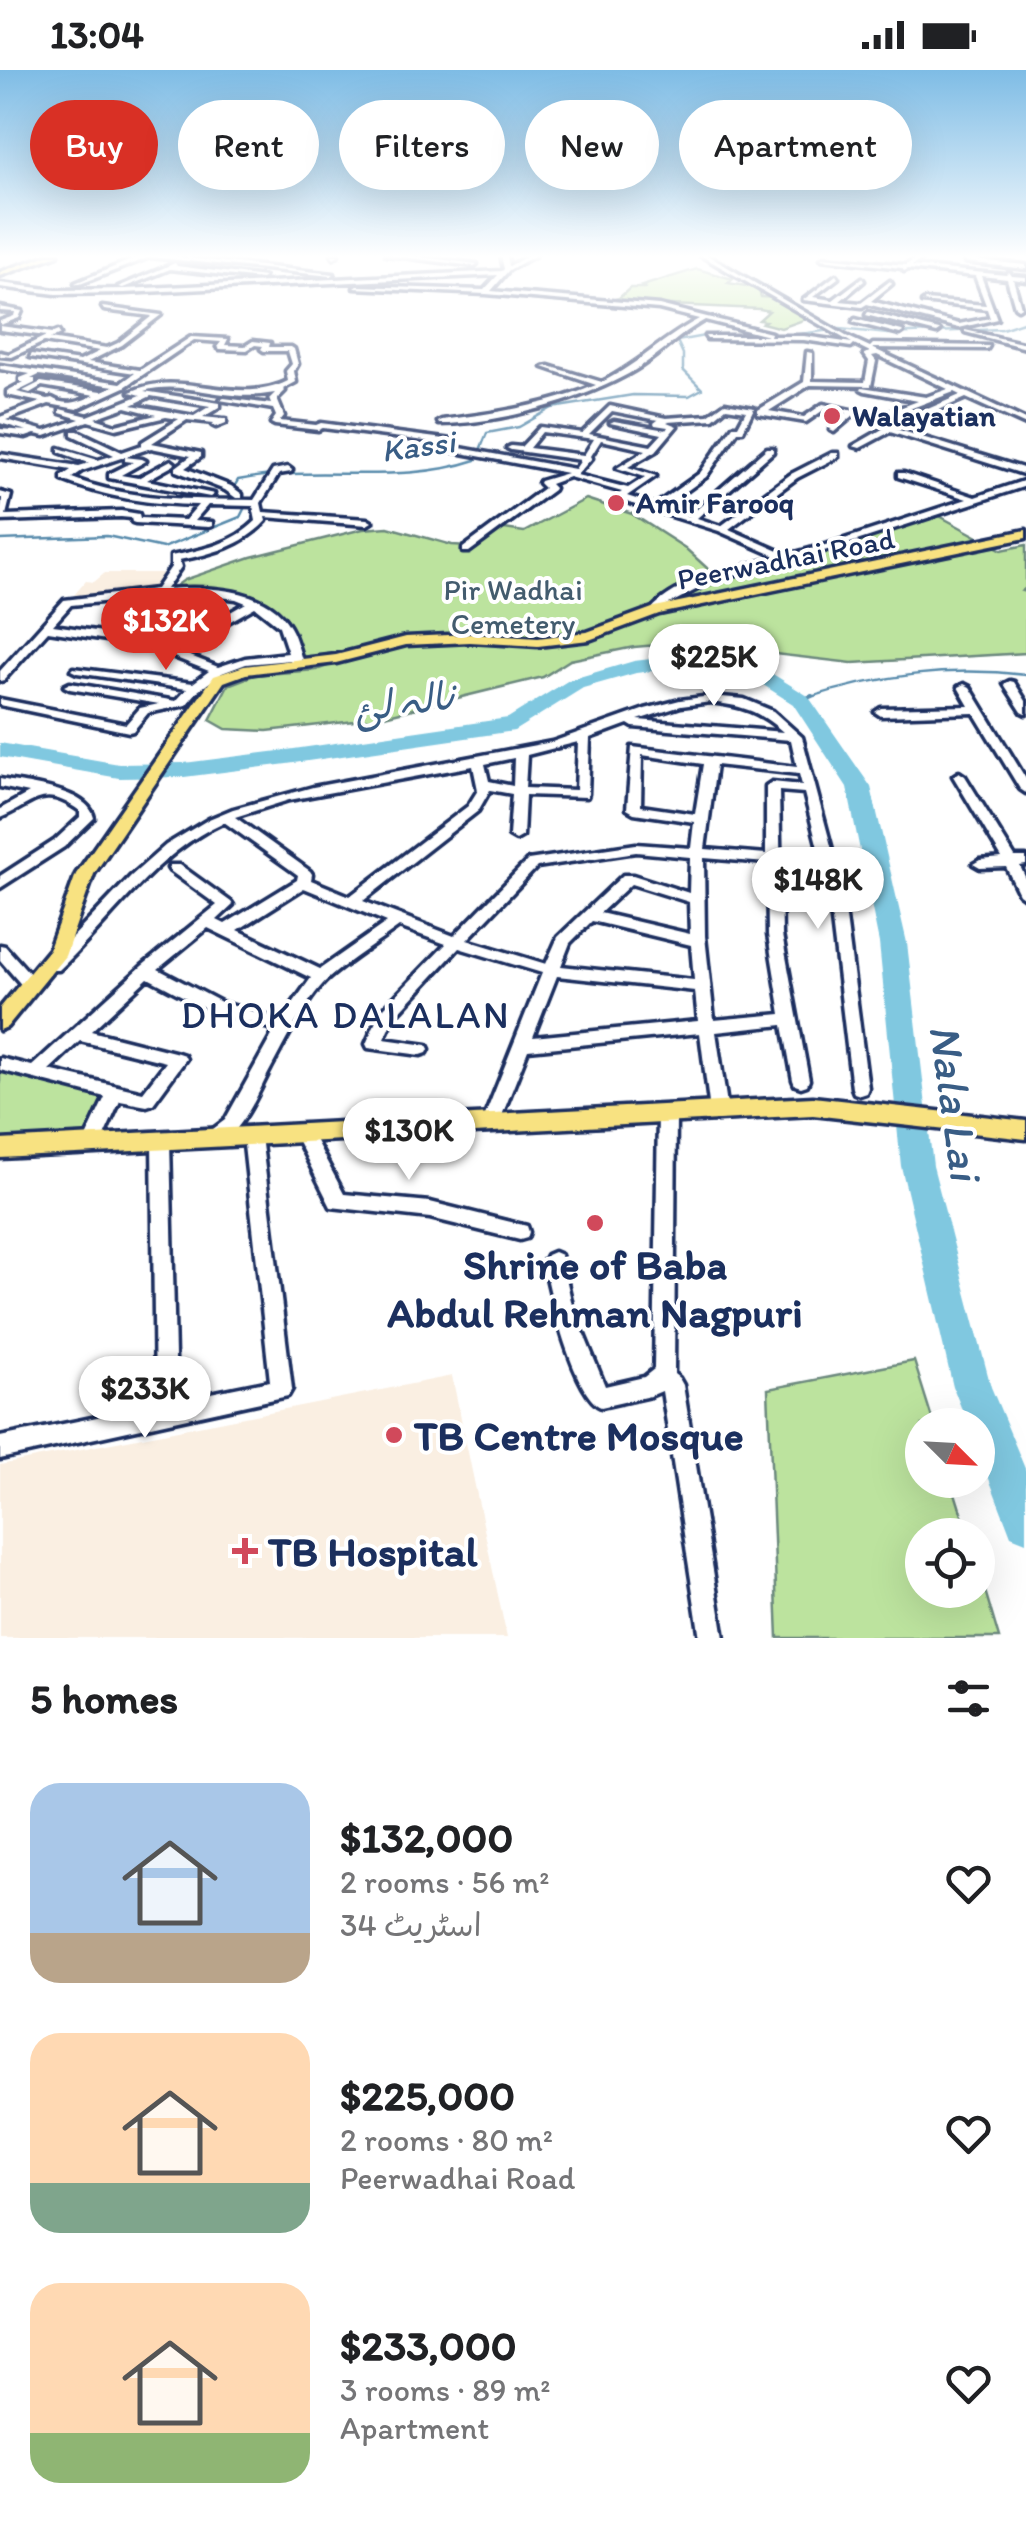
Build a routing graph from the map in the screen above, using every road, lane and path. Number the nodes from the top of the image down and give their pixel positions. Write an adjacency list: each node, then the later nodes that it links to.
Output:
1 (19, 328): 15 (street)
2 (139, 328): 19 (street)
3 (691, 328): 31 (street)
4 (728, 328): 12 (street)
5 (746, 328): 13 (street)
6 (829, 328): 16 (street)
7 (922, 328): 11 (street)
8 (877, 329): 10 (street)
9 (968, 331): 18 (street)
10 (900, 332)
11 (938, 332)
12 (720, 334)
13 (769, 334)
14 (707, 337): 16 (street)
15 (42, 340): 19 (street); 23 (street)
16 (865, 346): 17 (street); 20 (street)
17 (987, 347)
18 (1026, 349): 21 (street)
19 (108, 350): 25 (street)
20 (880, 352): 30 (street); 35 (street)
21 (1015, 352)
22 (809, 353): 30 (street)
23 (0, 354)
24 (32, 356): 25 (street)
25 (80, 363): 29 (street)
26 (0, 367): 28 (street)
27 (547, 367): 31 (street)
28 (39, 372): 33 (street); 38 (street)
29 (142, 372): 33 (street); 36 (street)
30 (808, 383): 49 (street)
31 (600, 384): 56 (street)
32 (0, 385): 42 (street)
33 (122, 386): 39 (street)
34 (865, 389): 43 (street)
35 (954, 389): 41 (street); 43 (street)
36 (281, 391): 37 (street); 47 (street)
37 (238, 392): 40 (street); 45 (street)
38 (20, 394): 39 (street); 44 (street)
39 (104, 394): 44 (street)
40 (150, 394): 45 (street); 46 (street)
41 (966, 394): 58 (street); 61 (street)
42 (0, 397)
43 (929, 400): 50 (street)
44 (57, 401): 52 (street); 54 (street)
45 (220, 403): 47 (street); 53 (street)
46 (125, 404): 51 (street); 52 (street)
47 (277, 407): 86 (street)
48 (750, 410): 49 (street); 55 (street); 97 (street)
49 (763, 412): 50 (street)
50 (853, 412): 62 (street)
51 (166, 416): 52 (street); 53 (street)
52 (86, 418): 64 (street)
53 (191, 418): 59 (street); 70 (street)
54 (0, 420): 64 (street)
55 (666, 420): 66 (street); 67 (street)
56 (442, 422)
57 (614, 423): 60 (street)
58 (1026, 423)
59 (216, 425)
60 (639, 428): 66 (street); 69 (street)
61 (889, 429): 71 (street); 85 (street)
62 (834, 430)
63 (0, 431): 64 (street)
64 (34, 431)
65 (75, 432): 78 (street)
66 (667, 432): 74 (street)
67 (584, 435): 68 (street); 73 (street)
68 (600, 438): 69 (street); 79 (street)
69 (623, 442): 74 (street)
70 (151, 445): 78 (street); 94 (street)
71 (857, 446)
72 (511, 448): 73 (street)
73 (524, 449): 79 (street)
74 (653, 449): 91 (street)
75 (62, 450): 81 (street)
76 (770, 450): 99 (street)
77 (835, 455): 103 (street)
78 (124, 456): 81 (street); 89 (street)
79 (588, 458): 86 (street)
80 (0, 459): 83 (street); 87 (street)
81 (95, 462): 83 (street)
82 (171, 463): 89 (street)
83 (79, 468): 87 (street)
84 (288, 470): 96 (street)
85 (1026, 472)
86 (573, 473): 91 (street); 105 (street)
87 (69, 475): 95 (street)
88 (901, 475): 93 (street)
89 (139, 481): 94 (street)
90 (1026, 483): 93 (street)
91 (629, 491): 97 (street)
92 (0, 494): 98 (street)
93 (972, 499): 106 (street)
94 (239, 500): 95 (street); 96 (street)
95 (206, 502): 100 (street)
96 (258, 508): 101 (street); 108 (street)
97 (658, 508): 99 (street)
98 (0, 518): 100 (street)
99 (692, 518): 103 (street)
100 (186, 522): 102 (street)
101 (367, 522)
102 (209, 524)
103 (722, 529): 106 (street)
104 (1026, 534): 110 (main road, Peerwadhai Road)
105 (466, 550)
106 (786, 558): 110 (street)
107 (195, 590): 108 (street); 109 (street); 113 (street)
108 (157, 595): 111 (street)
109 (256, 602): 112 (street); 114 (street)
110 (654, 611): 114 (main road, Peerwadhai Road)
111 (46, 627): 113 (street); 117 (street)
112 (198, 635)
113 (126, 639): 116 (street)
114 (296, 660): 116 (street); 165 (main road, Peerwadhai Road)
115 (77, 670): 120 (street)
116 (216, 670): 120 (street)
117 (0, 678)
118 (1010, 684): 125 (street)
119 (70, 686): 123 (street)
120 (194, 687): 123 (street)
121 (964, 687): 124 (street)
122 (0, 702): 123 (street)
123 (182, 703)
124 (975, 708): 126 (street); 138 (street)
125 (1026, 710)
126 (881, 712)
127 (627, 723): 128 (street); 129 (street); 129 (street)
128 (584, 737): 130 (street); 140 (street)
129 (796, 737): 133 (street)
130 (521, 752): 132 (street); 140 (street)
131 (710, 760): 133 (street); 143 (street); 143 (street)
132 (478, 762): 136 (street); 142 (street)
133 (804, 771): 137 (street)
134 (959, 776): 147 (street)
135 (0, 783): 139 (street)
136 (482, 784): 140 (street); 154 (street)
137 (809, 790): 146 (street); 178 (street)
138 (1026, 790)
139 (41, 791): 141 (street); 151 (street)
140 (517, 791): 144 (street)
141 (0, 814)
142 (226, 817): 150 (street); 165 (street)
143 (700, 819): 145 (street)
144 (516, 836)
145 (696, 852): 146 (street); 153 (street); 160 (street)
146 (772, 859): 168 (street)
147 (1018, 862): 148 (street); 152 (street)
148 (980, 864)
149 (175, 868): 156 (street)
150 (302, 882): 154 (street); 158 (street)
151 (0, 883)
152 (1026, 894)
153 (694, 900): 155 (street); 159 (street)
154 (350, 904): 157 (street)
155 (588, 916): 159 (street); 163 (street)
156 (206, 921): 158 (street); 162 (street)
157 (398, 922): 160 (street); 164 (street)
158 (226, 930): 164 (street)
159 (696, 940): 166 (street)
160 (453, 942): 163 (street); 174 (street)
161 (0, 950): 165 (street)
162 (147, 970): 171 (street); 172 (street)
163 (552, 970): 166 (street); 173 (street)
164 (322, 976): 171 (street)
165 (32, 984): 167 (main road); 169 (main road, Peerwadhai Road)
166 (701, 986): 170 (street)
167 (0, 1002)
168 (788, 1018): 170 (street); 177 (street)
169 (0, 1022)
170 (707, 1026): 173 (street); 180 (street)
171 (285, 1028): 186 (street)
172 (77, 1034): 176 (street); 179 (street)
173 (522, 1044): 182 (street)
174 (421, 1049)
175 (0, 1064): 176 (street)
176 (34, 1074): 179 (street)
177 (801, 1080)
178 (860, 1088)
179 (115, 1093): 188 (street)
180 (719, 1111): 181 (main road); 183 (main road)
181 (667, 1114): 182 (main road); 192 (street)
182 (491, 1123): 184 (main road)
183 (1026, 1130)
184 (303, 1133): 185 (main road); 190 (street)
185 (252, 1136): 186 (main road); 193 (street)
186 (214, 1138): 187 (main road)
187 (160, 1141): 188 (main road); 193 (street)
188 (92, 1144): 189 (main road)
189 (0, 1150)
190 (520, 1232)
191 (554, 1260): 192 (street)
192 (660, 1378): 195 (street)
193 (166, 1411): 194 (street)
194 (0, 1448)
195 (712, 1638)

